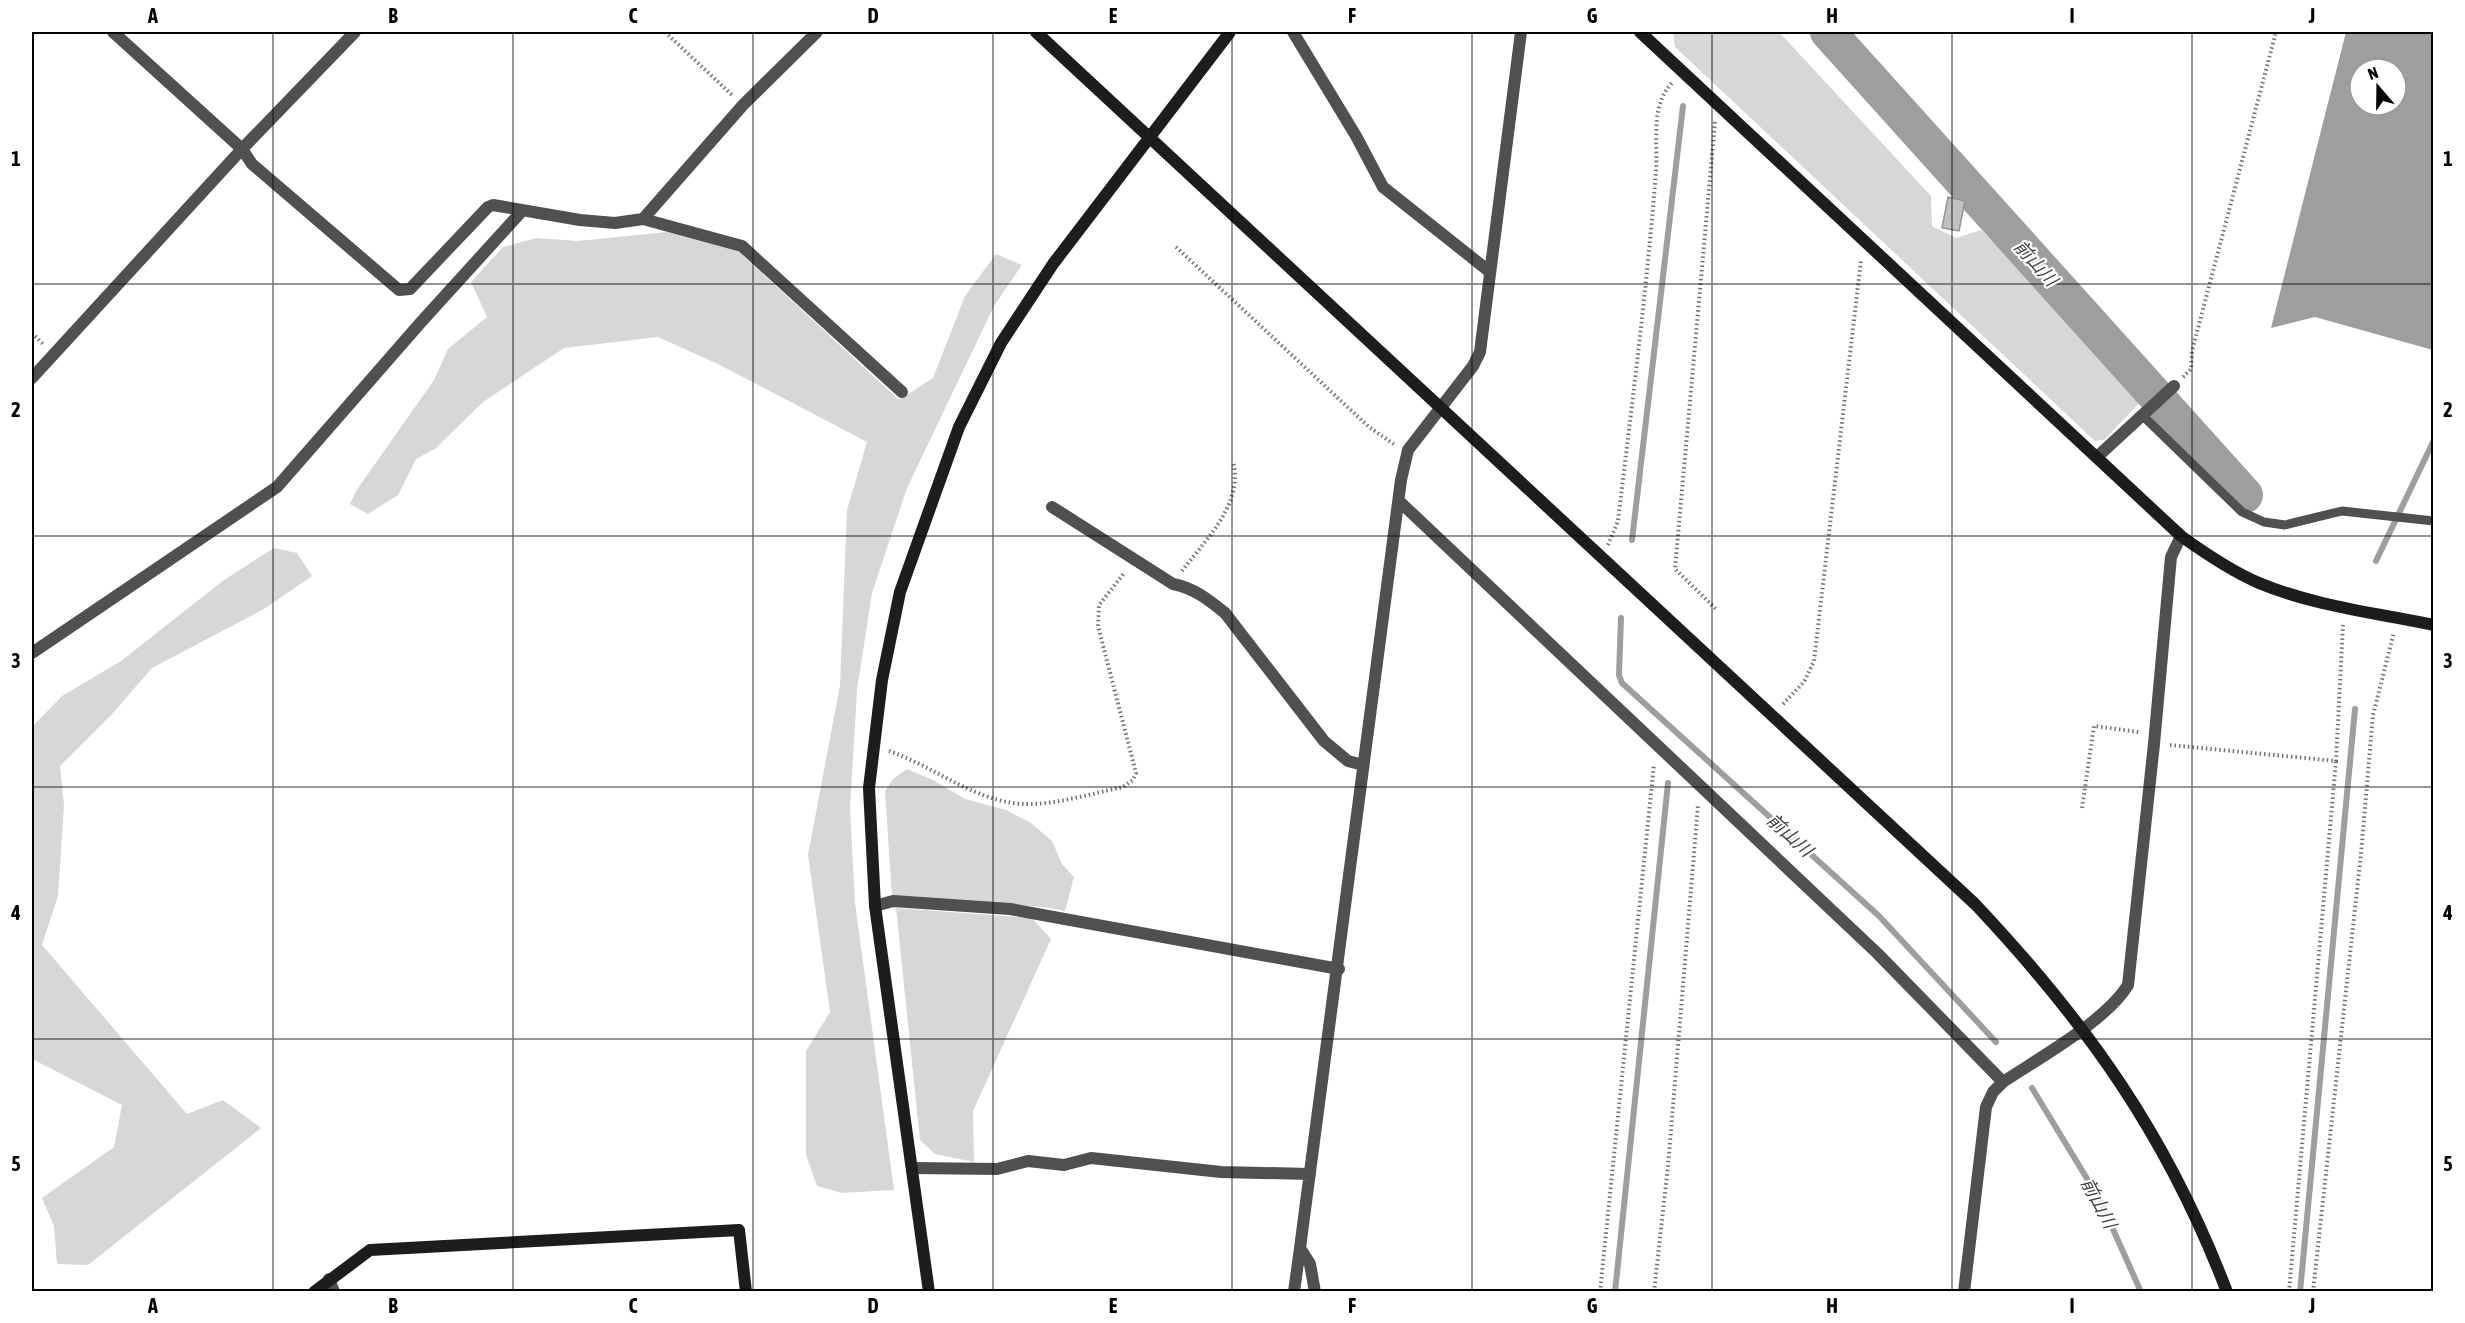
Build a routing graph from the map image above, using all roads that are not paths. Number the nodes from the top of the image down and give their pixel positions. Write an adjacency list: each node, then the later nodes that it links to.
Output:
1 (113, 32): 10 (street)
2 (355, 32): 10 (street)
3 (817, 32): 12 (street)
4 (1036, 32): 9 (street)
5 (1230, 32): 9 (street)
6 (1293, 32): 13 (street)
7 (1521, 32): 13 (street)
8 (1640, 32): 19 (street)
9 (1149, 139): 17 (street); 27 (street)
10 (242, 149): 11 (street); 14 (street)
11 (522, 212): 12 (street); 25 (street)
12 (643, 219): 16 (street)
13 (1490, 272): 17 (street)
14 (32, 378)
15 (2174, 386): 18 (street)
16 (902, 392)
17 (1442, 407): 20 (street); 29 (street)
18 (2146, 410): 19 (street); 22 (lane)
19 (2097, 457): 23 (street)
20 (1399, 501): 26 (street); 30 (street)
21 (1052, 507): 26 (street)
22 (2433, 521)
23 (2181, 536): 24 (street); 29 (street)
24 (2433, 625)
25 (32, 652)
26 (1363, 765): 28 (street)
27 (875, 906): 28 (street); 31 (street)
28 (1339, 969): 32 (street)
29 (2082, 1028): 30 (street); 42 (street)
30 (2003, 1082): 41 (street)
31 (914, 1168): 32 (street); 38 (street)
32 (1310, 1174): 33 (street)
33 (1300, 1248): 39 (street); 40 (street)
34 (329, 1279): 35 (street); 36 (street); 37 (street)
35 (314, 1292)
36 (334, 1292)
37 (746, 1292)
38 (929, 1292)
39 (1294, 1292)
40 (1315, 1292)
41 (1964, 1292)
42 (2227, 1292)

